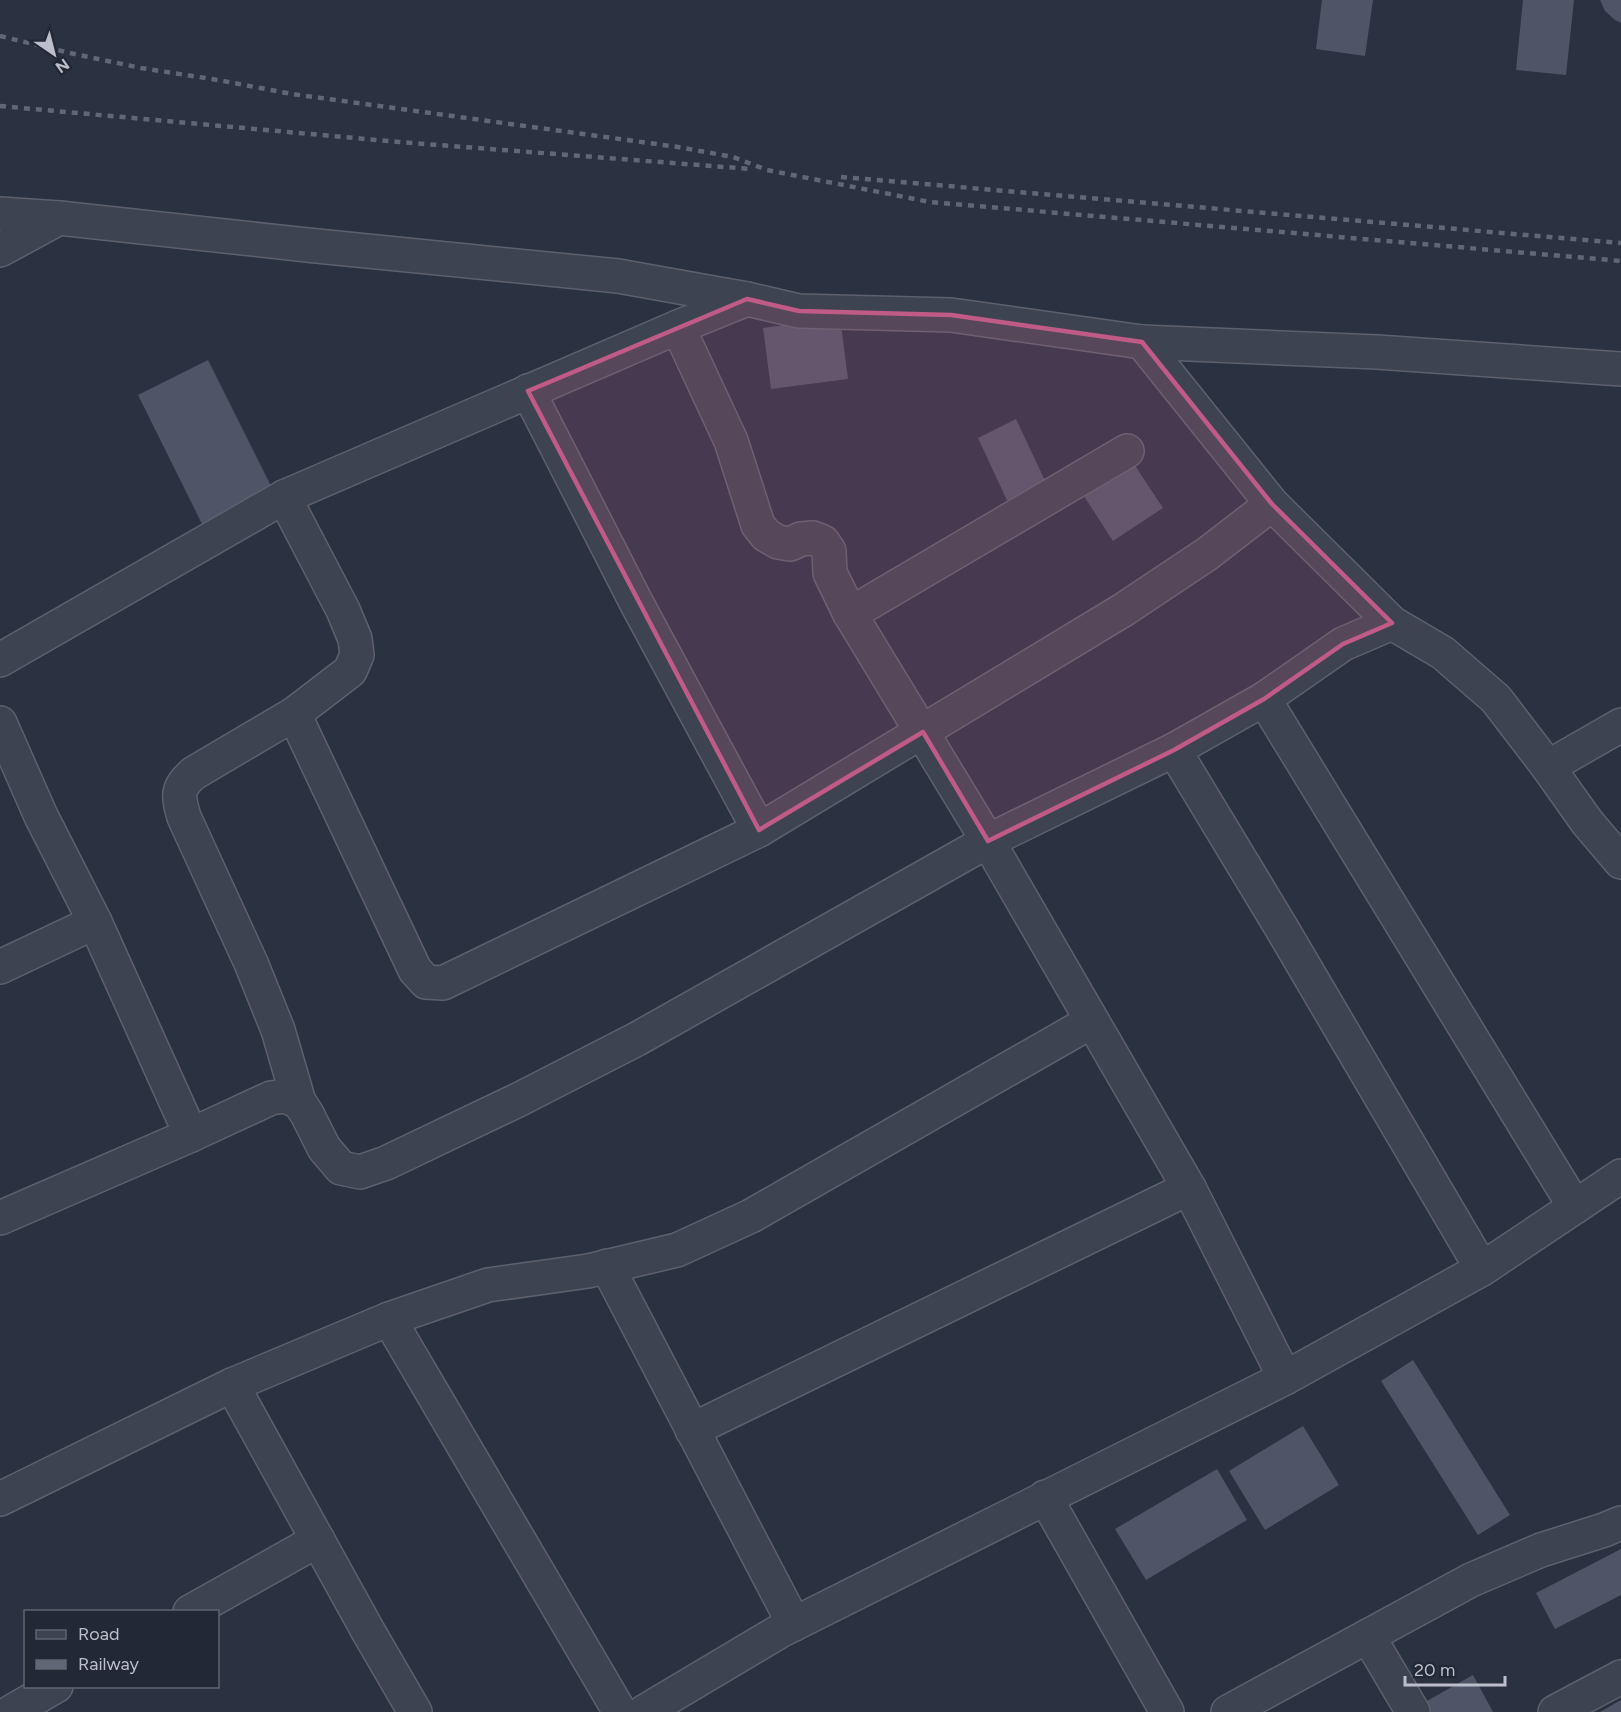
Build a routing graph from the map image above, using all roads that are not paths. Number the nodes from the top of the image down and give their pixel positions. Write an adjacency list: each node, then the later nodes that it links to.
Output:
1 (0, 214): 2 (street)
2 (59, 218): 3 (street); 4 (street)
3 (0, 250)
4 (747, 299): 5 (street); 6 (street)
5 (678, 327): 8 (street); 12 (street)
6 (1142, 342): 7 (street); 11 (street)
7 (1621, 369)
8 (528, 391): 10 (street); 22 (street)
9 (1127, 451): 12 (street)
10 (284, 497): 14 (street); 16 (street)
11 (1272, 504): 13 (street); 19 (street)
12 (850, 614): 19 (street)
13 (1392, 623): 15 (street); 21 (street)
14 (0, 660)
15 (1264, 699): 20 (street); 32 (street)
16 (294, 714): 22 (street); 28 (street)
17 (0, 723): 25 (street)
18 (1621, 725): 21 (street)
19 (923, 732): 22 (street); 23 (street)
20 (1174, 750): 23 (street); 35 (street)
21 (1548, 767): 24 (street)
22 (759, 830)
23 (988, 841): 27 (street); 28 (street)
24 (1621, 862)
25 (95, 921): 26 (street); 29 (street)
26 (0, 968)
27 (1092, 1021): 31 (street); 34 (street)
28 (299, 1102): 29 (street)
29 (191, 1135): 33 (street)
30 (1621, 1176): 32 (street)
31 (1189, 1188): 37 (street); 39 (street)
32 (1575, 1207): 35 (street)
33 (0, 1218)
34 (607, 1266): 36 (street); 39 (street)
35 (1482, 1269): 37 (street)
36 (389, 1319): 38 (street); 51 (street)
37 (1285, 1378): 40 (street)
38 (232, 1385): 41 (street); 43 (street)
39 (692, 1430): 45 (street)
40 (1045, 1497): 45 (street); 53 (street)
41 (0, 1498)
42 (1621, 1523): 46 (street)
43 (318, 1540): 44 (street); 50 (street)
44 (192, 1610)
45 (794, 1624): 52 (street)
46 (1368, 1636): 54 (street); 55 (street)
47 (1621, 1677): 56 (street)
48 (53, 1688): 49 (street)
49 (11, 1712)
50 (415, 1712)
51 (620, 1712)
52 (644, 1712)
53 (1167, 1712)
54 (1228, 1712)
55 (1413, 1712)
56 (1556, 1712)

